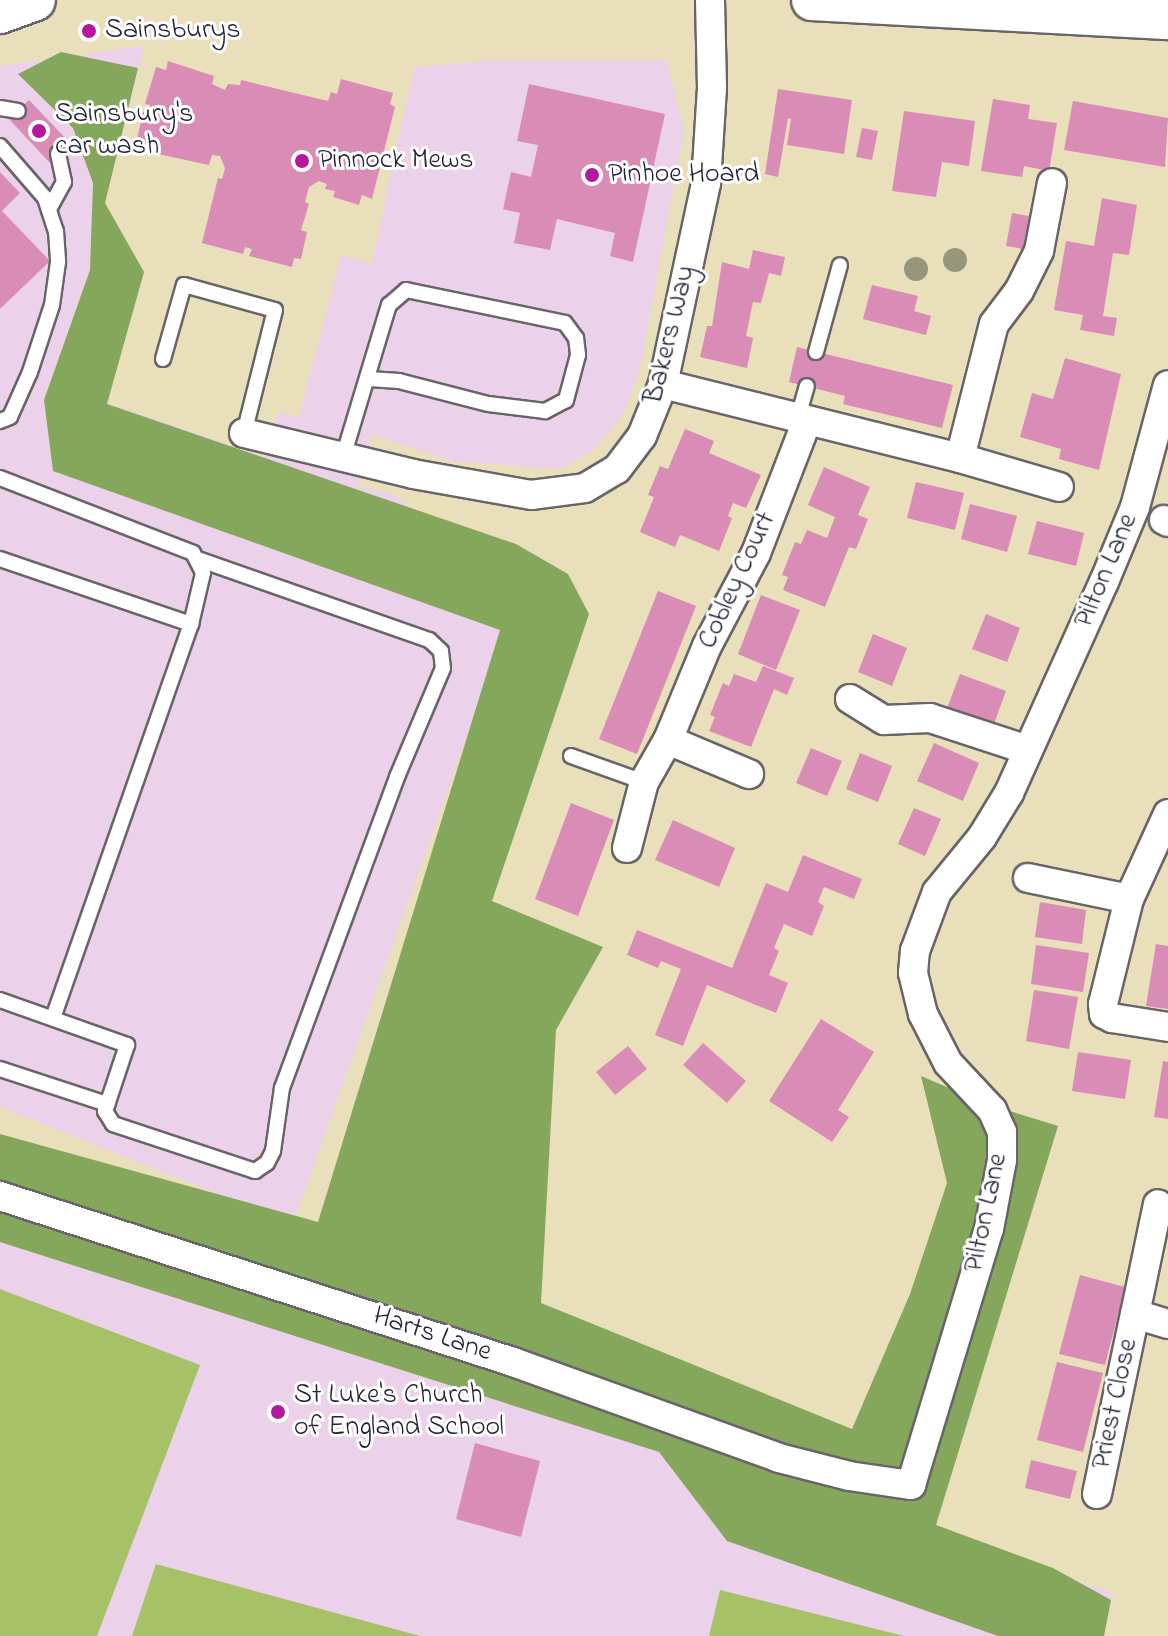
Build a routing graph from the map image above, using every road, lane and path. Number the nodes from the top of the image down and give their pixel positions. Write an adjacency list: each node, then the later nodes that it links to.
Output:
1 (35, 0): 4 (main road)
2 (710, 0): 16 (street, Bakers Way)
3 (812, 0): 5 (main road)
4 (0, 13)
5 (1168, 19)
6 (0, 108): 7 (lane)
7 (18, 111)
8 (0, 146): 11 (lane)
9 (58, 154): 11 (lane)
10 (1052, 183): 23 (street)
11 (49, 209): 20 (lane)
12 (840, 265): 13 (lane)
13 (816, 352)
14 (163, 359): 21 (lane)
15 (369, 379): 15 (lane); 22 (lane)
16 (663, 384): 19 (street); 22 (street, Bakers Way)
17 (1168, 385): 31 (street, Pilton Lane)
18 (807, 386): 19 (lane)
19 (803, 419): 23 (street); 30 (street, Cobley Court)
20 (0, 421)
21 (244, 433): 22 (street, Bakers Way)
22 (343, 457)
23 (960, 458): 25 (street)
24 (0, 478): 27 (lane)
25 (1059, 487)
26 (0, 559): 28 (lane)
27 (200, 560): 28 (lane); 43 (lane)
28 (191, 624): 40 (lane)
29 (850, 699): 31 (street)
30 (668, 740): 33 (street); 34 (street, Cobley Court)
31 (1028, 750): 48 (street, Pilton Lane)
32 (571, 756): 34 (lane)
33 (749, 774)
34 (644, 782): 36 (street, Cobley Court)
35 (1168, 814): 38 (street)
36 (627, 848)
37 (1028, 878): 38 (street)
38 (1129, 899): 41 (street)
39 (0, 1000): 40 (lane)
40 (53, 1017): 43 (lane)
41 (1168, 1027)
42 (0, 1069): 43 (lane)
43 (107, 1104)
44 (0, 1196): 48 (street, Harts Lane)
45 (1158, 1204): 46 (street, Priest Close)
46 (1135, 1314): 47 (street, Priest Close); 49 (street, Priest Close)
47 (1168, 1324)
48 (911, 1485)
49 (1097, 1494)

